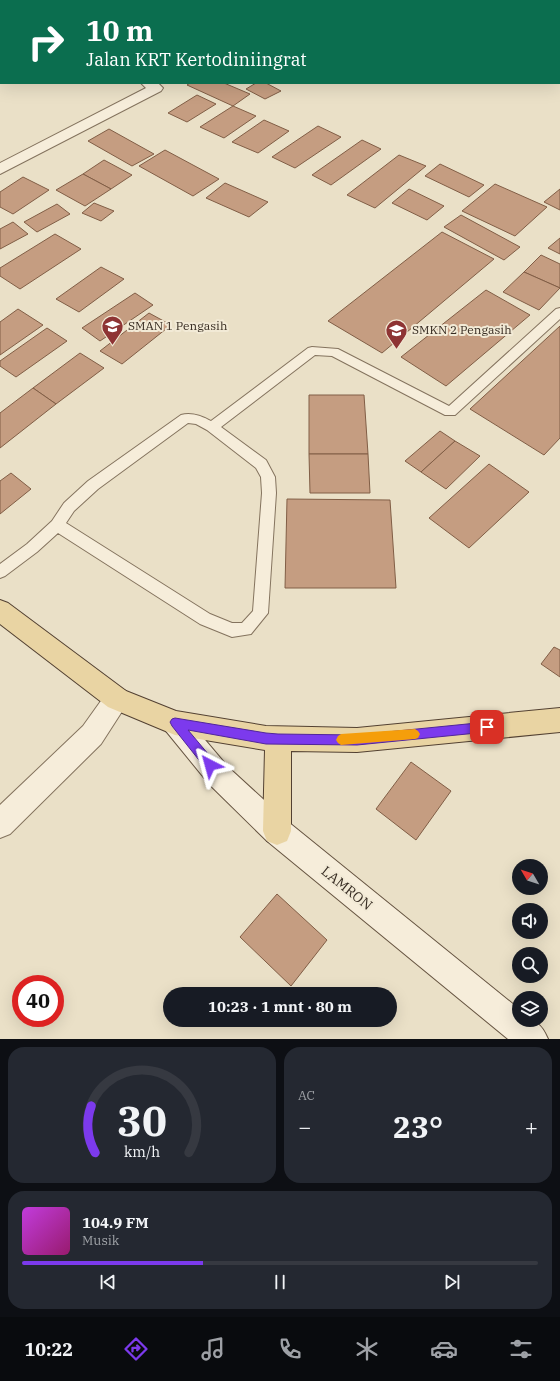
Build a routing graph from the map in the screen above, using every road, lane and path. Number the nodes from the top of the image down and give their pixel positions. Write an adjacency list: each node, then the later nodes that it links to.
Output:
1 (157, 85): 2 (street)
2 (0, 169)
3 (560, 312): 4 (lane)
4 (212, 427): 5 (lane); 5 (lane)
5 (57, 525): 6 (lane)
6 (0, 572)
7 (0, 610): 8 (main road)
8 (117, 699): 10 (main road); 12 (street)
9 (560, 720): 11 (main road)
10 (175, 722): 11 (main road); 13 (street, LAMRON)
11 (278, 739): 13 (main road)
12 (0, 824)
13 (277, 831): 14 (street, LAMRON)
14 (532, 1039)

